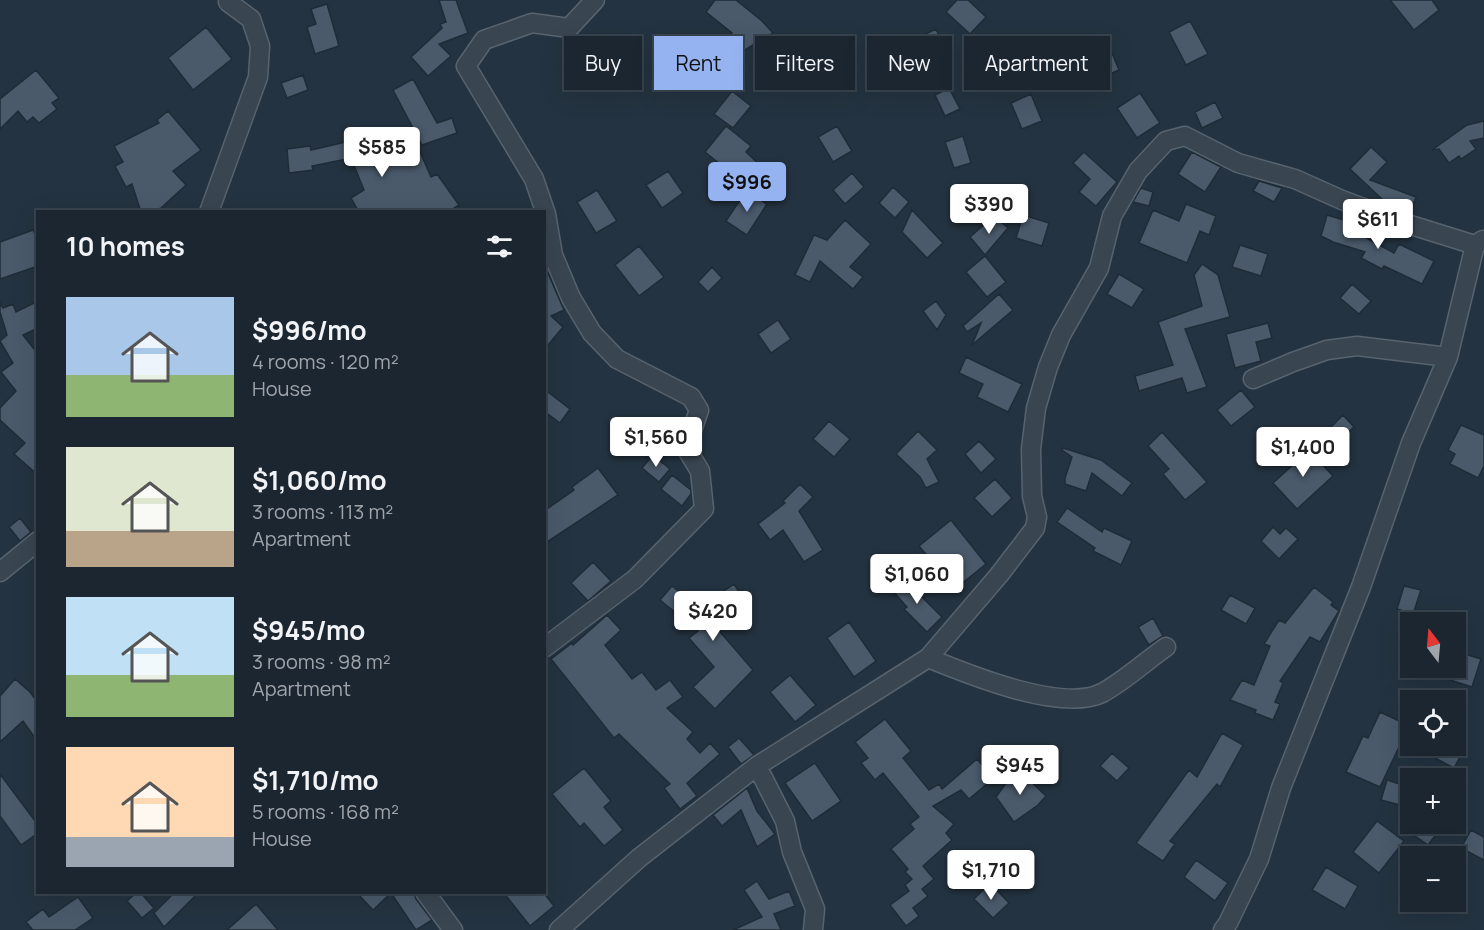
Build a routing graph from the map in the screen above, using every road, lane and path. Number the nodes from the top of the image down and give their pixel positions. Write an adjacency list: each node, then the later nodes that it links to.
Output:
1 (595, 0): 4 (street)
2 (227, 1): 3 (street)
3 (210, 210)
4 (545, 210)
5 (546, 214): 11 (street)
6 (1479, 242): 7 (street); 13 (street)
7 (1448, 357): 8 (street); 19 (street)
8 (1253, 379)
9 (36, 544): 10 (street)
10 (0, 572)
11 (546, 646)
12 (1166, 647): 13 (street)
13 (928, 658): 14 (street)
14 (758, 766): 17 (street); 18 (street)
15 (426, 894): 16 (street)
16 (453, 930)
17 (559, 930)
18 (813, 930)
19 (1223, 930)

